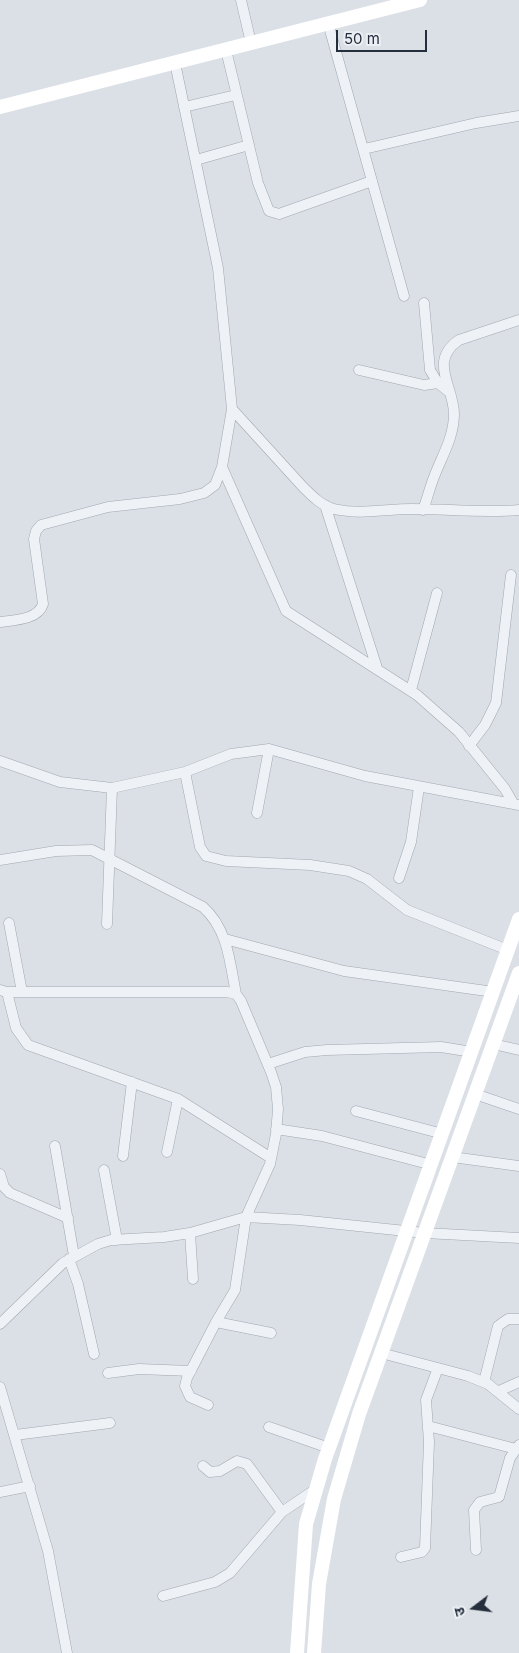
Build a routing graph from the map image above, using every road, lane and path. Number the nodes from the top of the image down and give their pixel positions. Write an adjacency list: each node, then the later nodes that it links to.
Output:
1 (241, 0): 4 (street)
2 (420, 0): 3 (main road)
3 (328, 23): 4 (main road); 12 (street)
4 (251, 43): 5 (main road)
5 (226, 50): 6 (main road); 7 (street)
6 (175, 63): 8 (main road); 9 (street)
7 (236, 95): 9 (street); 11 (street)
8 (0, 105)
9 (184, 107): 13 (street)
10 (519, 116): 12 (street)
11 (249, 144): 13 (street); 14 (street)
12 (364, 149): 14 (street)
13 (196, 160): 21 (street)
14 (372, 181): 15 (street)
15 (404, 296)
16 (424, 304): 19 (street)
17 (519, 320): 20 (street)
18 (359, 370): 19 (street)
19 (438, 383): 20 (street)
20 (448, 391): 24 (street)
21 (232, 409): 22 (street); 23 (street)
22 (222, 467): 28 (street); 29 (street)
23 (325, 505): 24 (street); 29 (street)
24 (423, 510): 25 (street)
25 (519, 510)
26 (511, 575): 31 (street)
27 (437, 593): 30 (street)
28 (0, 622)
29 (377, 668): 30 (street)
30 (411, 690): 31 (street)
31 (469, 746): 37 (street)
32 (269, 749): 34 (street); 36 (street); 38 (street)
33 (0, 761): 35 (street)
34 (185, 772): 35 (street); 46 (street)
35 (112, 788): 39 (street)
36 (419, 788): 37 (street); 41 (street)
37 (516, 804)
38 (257, 813)
39 (109, 858): 40 (street); 44 (street); 45 (street)
40 (0, 860)
41 (399, 878)
42 (519, 919): 46 (main road)
43 (9, 922): 49 (street)
44 (107, 924)
45 (225, 940): 50 (street); 51 (street)
46 (508, 950): 50 (main road)
47 (519, 973): 52 (main road)
48 (4, 991): 49 (street); 57 (street)
49 (22, 992): 51 (street)
50 (494, 992): 55 (main road)
51 (236, 994): 56 (street)
52 (515, 996): 53 (main road)
53 (494, 1044): 54 (street); 58 (main road)
54 (519, 1050)
55 (472, 1052): 56 (street); 63 (main road)
56 (268, 1064): 62 (street)
57 (132, 1082): 59 (street); 66 (street)
58 (475, 1094): 60 (street); 67 (main road)
59 (178, 1099): 65 (street); 68 (street)
60 (519, 1109)
61 (356, 1111): 63 (street)
62 (276, 1129): 68 (street); 69 (street)
63 (443, 1134): 69 (main road)
64 (55, 1146): 74 (street)
65 (167, 1152)
66 (123, 1156)
67 (452, 1157): 70 (street); 77 (main road)
68 (271, 1158): 73 (street)
69 (432, 1165): 75 (main road)
70 (519, 1166)
71 (104, 1170): 79 (street)
72 (0, 1174): 74 (street)
73 (246, 1217): 75 (street); 76 (street); 83 (street)
74 (68, 1218): 80 (street)
75 (408, 1230): 77 (street); 102 (main road)
76 (190, 1233): 79 (street); 81 (street)
77 (425, 1233): 78 (street); 86 (main road)
78 (519, 1238)
79 (117, 1240): 80 (street)
80 (72, 1258): 84 (street); 87 (street)
81 (193, 1279)
82 (519, 1319): 91 (street)
83 (216, 1322): 85 (street); 89 (street)
84 (0, 1324)
85 (270, 1333)
86 (381, 1353): 88 (street); 113 (main road)
87 (94, 1354)
88 (438, 1368): 91 (street); 98 (street)
89 (191, 1370): 90 (street); 95 (street)
90 (108, 1373)
91 (484, 1382): 94 (street)
92 (519, 1382): 94 (street)
93 (0, 1387): 100 (street)
94 (499, 1391): 96 (street)
95 (208, 1405)
96 (519, 1409)
97 (110, 1423): 100 (street)
98 (428, 1426): 101 (street); 109 (street)
99 (269, 1427): 102 (street)
100 (15, 1436): 104 (street)
101 (517, 1447): 108 (street)
102 (329, 1448): 105 (main road)
103 (203, 1466): 107 (street)
104 (30, 1486): 106 (street); 111 (street)
105 (316, 1489): 107 (street); 112 (main road)
106 (0, 1492)
107 (282, 1512): 110 (street)
108 (476, 1550)
109 (401, 1557)
110 (163, 1596)
111 (66, 1653)
112 (297, 1653)
113 (314, 1653)

